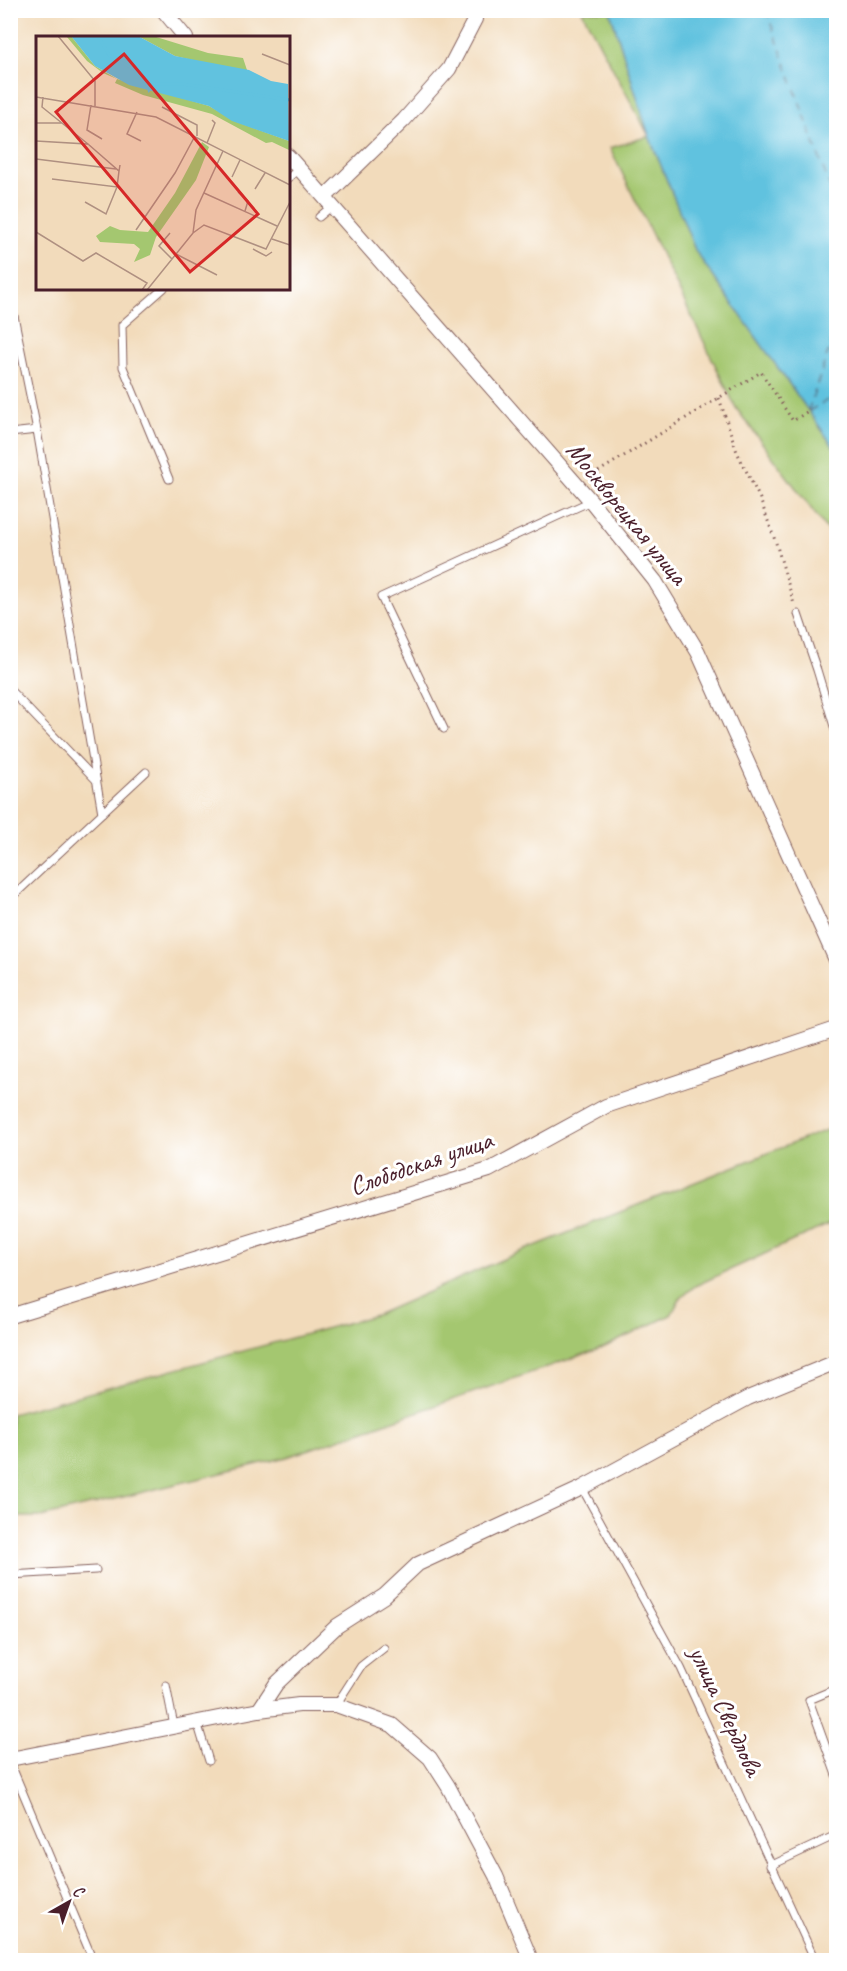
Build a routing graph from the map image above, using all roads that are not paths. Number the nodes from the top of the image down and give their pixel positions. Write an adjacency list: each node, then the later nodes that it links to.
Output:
1 (163, 10): 3 (street)
2 (475, 10): 7 (street)
3 (184, 36)
4 (290, 158): 5 (street, Москворецкая улица)
5 (299, 168): 6 (lane); 7 (street, Москворецкая улица)
6 (290, 176)
7 (328, 202): 8 (lane); 14 (street, Москворецкая улица)
8 (319, 218)
9 (162, 290): 13 (lane)
10 (10, 296): 11 (lane)
11 (37, 430): 12 (lane); 20 (lane)
12 (10, 433)
13 (169, 479)
14 (591, 501): 17 (lane); 23 (street, Москворецкая улица)
15 (798, 614): 18 (lane)
16 (10, 690): 20 (lane)
17 (444, 729)
18 (837, 733)
19 (146, 772): 21 (lane)
20 (96, 780): 21 (lane)
21 (102, 813): 22 (lane)
22 (10, 899)
23 (837, 960)
24 (837, 1029): 25 (street, Слободская улица)
25 (10, 1317)
26 (837, 1362): 27 (street)
27 (582, 1488): 34 (street); 41 (lane, улица Свердлова)
28 (96, 1570): 29 (lane)
29 (10, 1575)
30 (384, 1648): 33 (lane)
31 (166, 1685): 36 (lane)
32 (833, 1690): 39 (lane)
33 (336, 1705): 34 (street); 43 (street)
34 (259, 1710): 35 (street)
35 (197, 1722): 36 (street); 38 (lane)
36 (174, 1727): 37 (street)
37 (10, 1761): 42 (lane)
38 (208, 1761)
39 (837, 1775)
40 (837, 1835): 41 (lane)
41 (770, 1866): 44 (lane, улица Свердлова)
42 (93, 1960)
43 (531, 1960)
44 (815, 1960)

